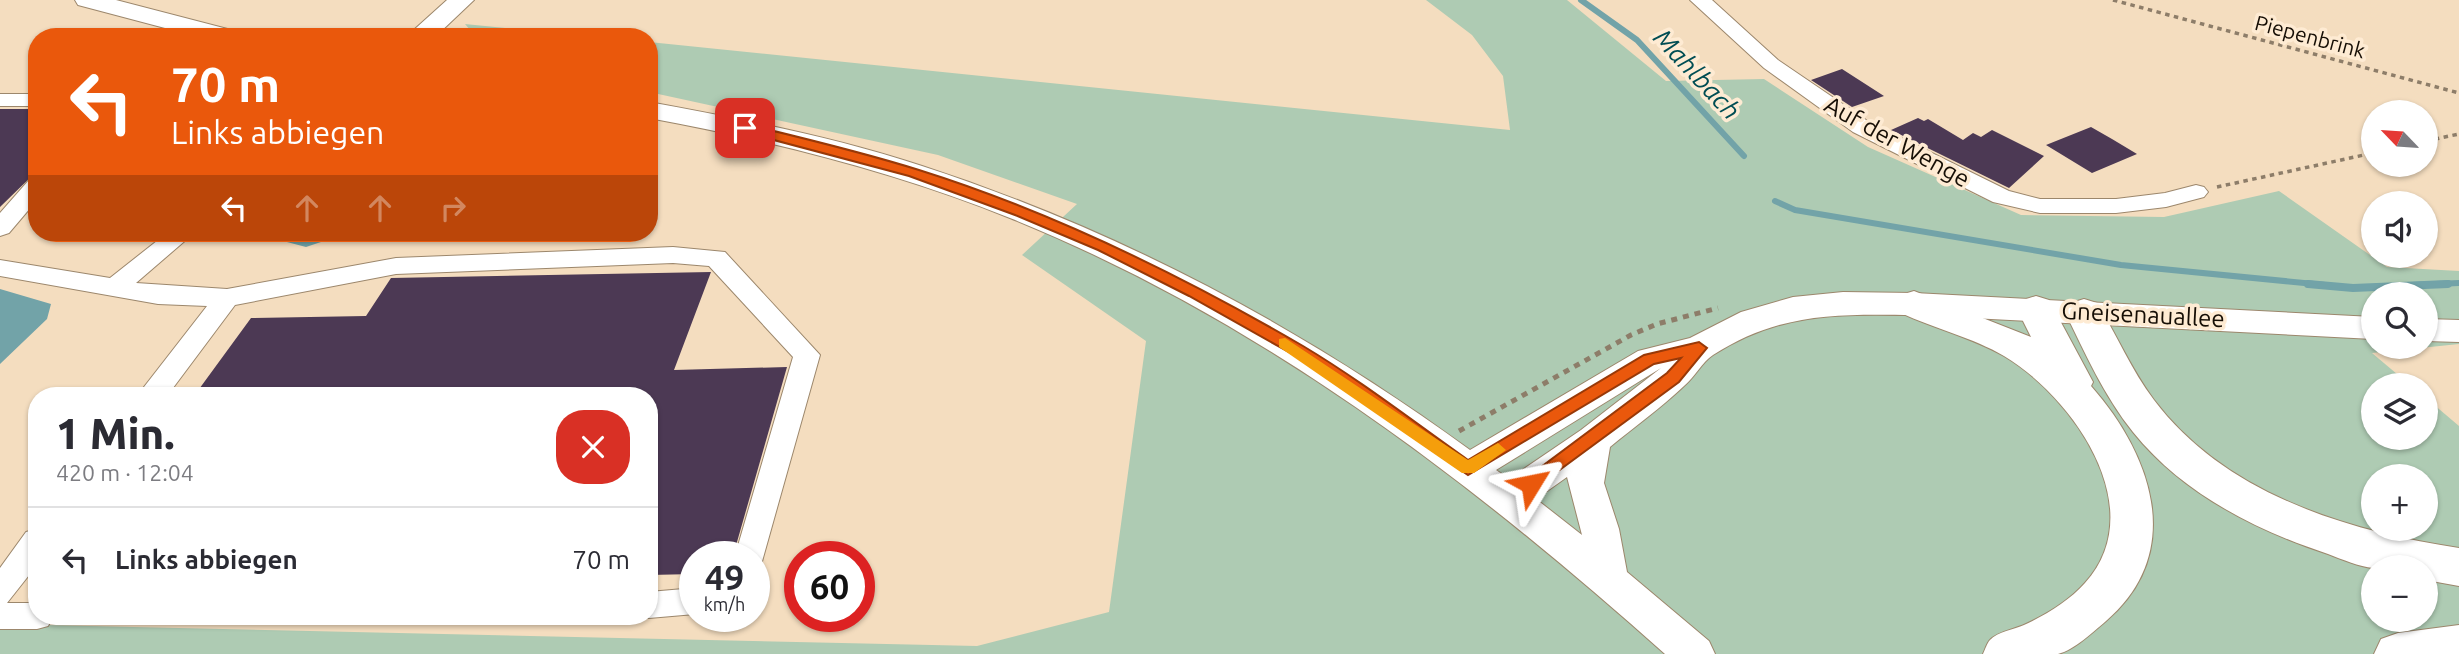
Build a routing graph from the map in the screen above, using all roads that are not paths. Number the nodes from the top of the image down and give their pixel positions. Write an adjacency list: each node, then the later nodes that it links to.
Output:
1 (87, 0): 4 (main road)
2 (462, 0): 5 (main road)
3 (1700, 0): 9 (street, Auf der Wenge)
4 (195, 28)
5 (432, 28)
6 (0, 100): 7 (street)
7 (28, 100)
8 (658, 112): 26 (main road)
9 (2196, 192)
10 (28, 195): 11 (street)
11 (0, 228)
12 (171, 242): 14 (street)
13 (0, 268): 14 (street)
14 (114, 288): 15 (street)
15 (227, 298): 23 (street); 28 (street)
16 (1914, 304): 17 (main road, Gneisenauallee); 22 (main road, Gneisenauallee); 24 (highway)
17 (2036, 309): 18 (main road, Gneisenauallee); 24 (highway)
18 (2084, 312): 19 (main road, Gneisenauallee); 30 (highway)
19 (2361, 327)
20 (2438, 330): 21 (main road)
21 (2459, 331)
22 (1699, 348): 25 (main road); 26 (main road)
23 (158, 387)
24 (2084, 401): 39 (highway)
25 (1594, 440): 27 (main road); 31 (main road)
26 (1468, 469): 27 (main road)
27 (1509, 498): 31 (main road)
28 (754, 541)
29 (28, 553): 32 (lane)
30 (2459, 567)
31 (1619, 587): 38 (main road)
32 (0, 592)
33 (679, 602): 34 (lane)
34 (658, 604)
35 (0, 616): 36 (lane)
36 (28, 616)
37 (2459, 646): 40 (highway)
38 (1694, 654)
39 (2007, 654)
40 (2398, 654)

